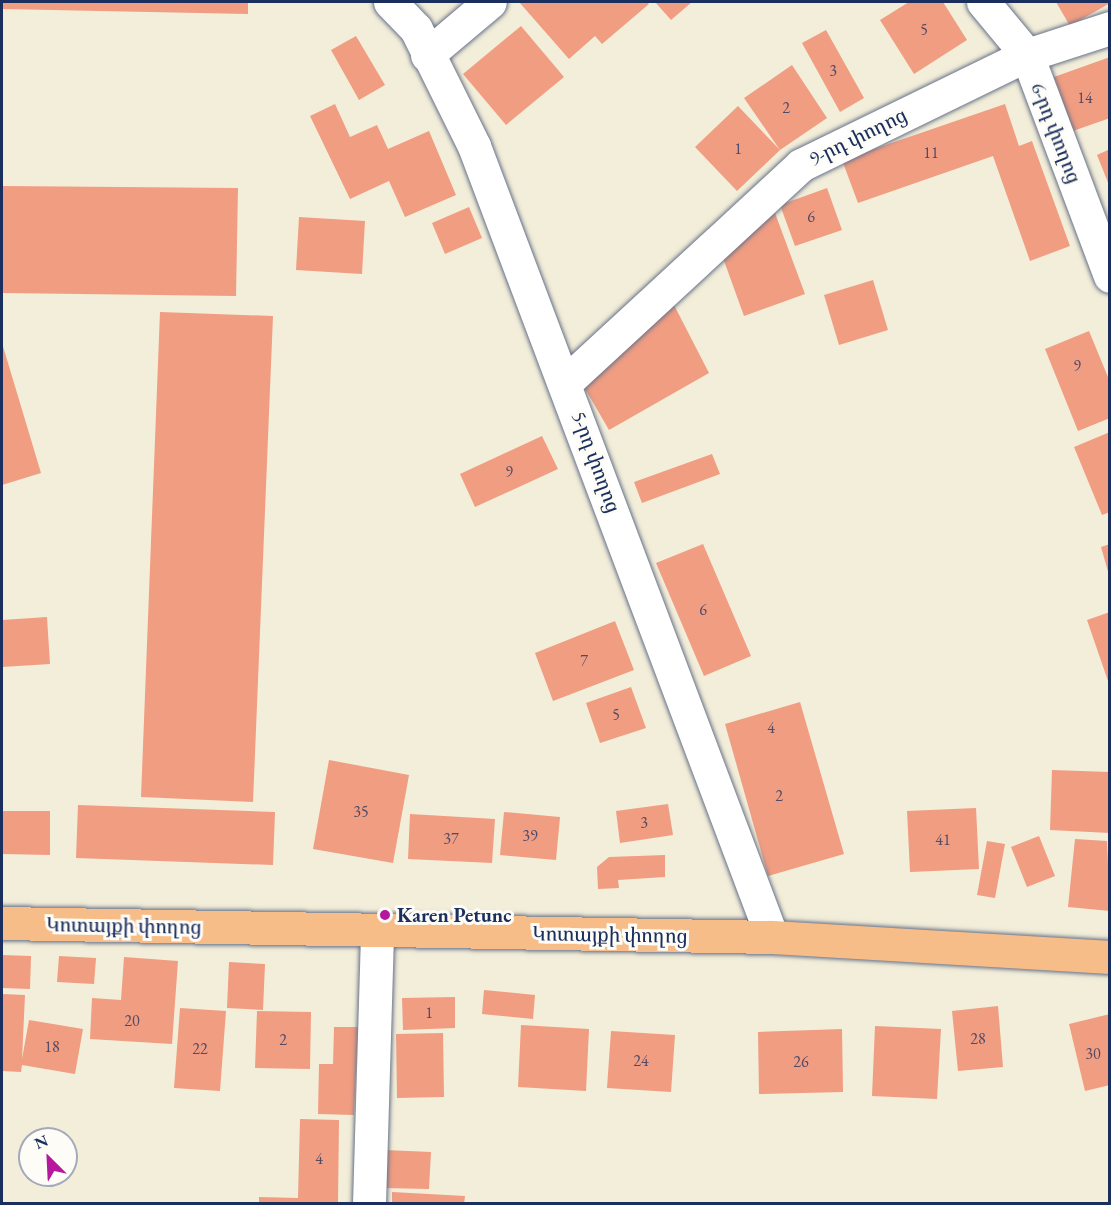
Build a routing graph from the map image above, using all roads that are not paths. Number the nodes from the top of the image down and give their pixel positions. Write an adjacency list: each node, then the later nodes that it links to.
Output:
1 (390, 2): 5 (street, 5-րդ փողոց)
2 (490, 2): 5 (street)
3 (983, 2): 6 (street, 6-րդ փողոց)
4 (1110, 28): 6 (street, 9-րդ փողոց)
5 (427, 55): 8 (street, 5-րդ փողոց)
6 (1027, 55): 7 (street, 6-րդ փողոց); 8 (street, 9-րդ փողոց)
7 (1110, 276)
8 (566, 381): 11 (street, 5-րդ փողոց)
9 (2, 923): 10 (main road, Կոտայքի փողոց)
10 (377, 932): 11 (main road, Կոտայքի փողոց); 13 (street)
11 (772, 937): 12 (main road, Կոտայքի փողոց)
12 (1110, 957)
13 (369, 1203)

